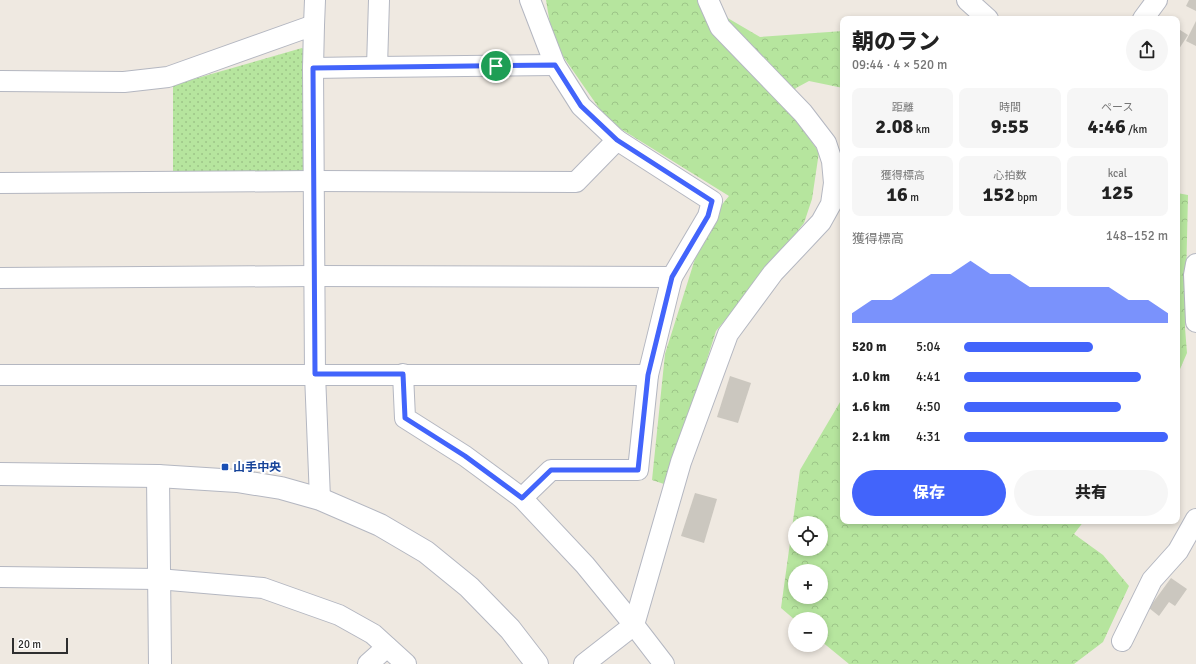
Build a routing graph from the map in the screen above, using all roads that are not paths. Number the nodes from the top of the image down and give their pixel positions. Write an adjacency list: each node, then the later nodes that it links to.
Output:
1 (314, 0): 9 (street)
2 (379, 0): 11 (street)
3 (530, 0): 10 (street)
4 (708, 0): 33 (street)
5 (967, 0): 7 (street)
6 (1157, 0): 8 (street)
7 (985, 16)
8 (1145, 16)
9 (314, 25): 12 (street); 13 (street)
10 (555, 65): 11 (street); 14 (street)
11 (377, 67): 12 (street)
12 (313, 68): 15 (street)
13 (0, 81)
14 (617, 140): 15 (street); 19 (street)
15 (314, 181): 16 (street); 18 (street)
16 (0, 183)
17 (1196, 264): 21 (street)
18 (314, 276): 19 (street); 20 (street); 22 (street)
19 (672, 277): 25 (street)
20 (0, 278)
21 (1196, 322)
22 (315, 374): 23 (street); 24 (street); 29 (street)
23 (403, 374): 25 (street); 28 (street)
24 (0, 375)
25 (648, 375): 28 (street)
26 (0, 474): 27 (street)
27 (158, 476): 29 (street); 32 (street)
28 (522, 498): 33 (street)
29 (320, 499): 39 (street)
30 (1196, 519): 34 (street)
31 (0, 577): 32 (street)
32 (158, 579): 35 (street); 36 (street)
33 (634, 625): 40 (street); 41 (street)
34 (1122, 641)
35 (386, 647): 37 (street); 38 (street)
36 (160, 664)
37 (368, 664)
38 (406, 664)
39 (537, 664)
40 (584, 664)
41 (664, 664)

